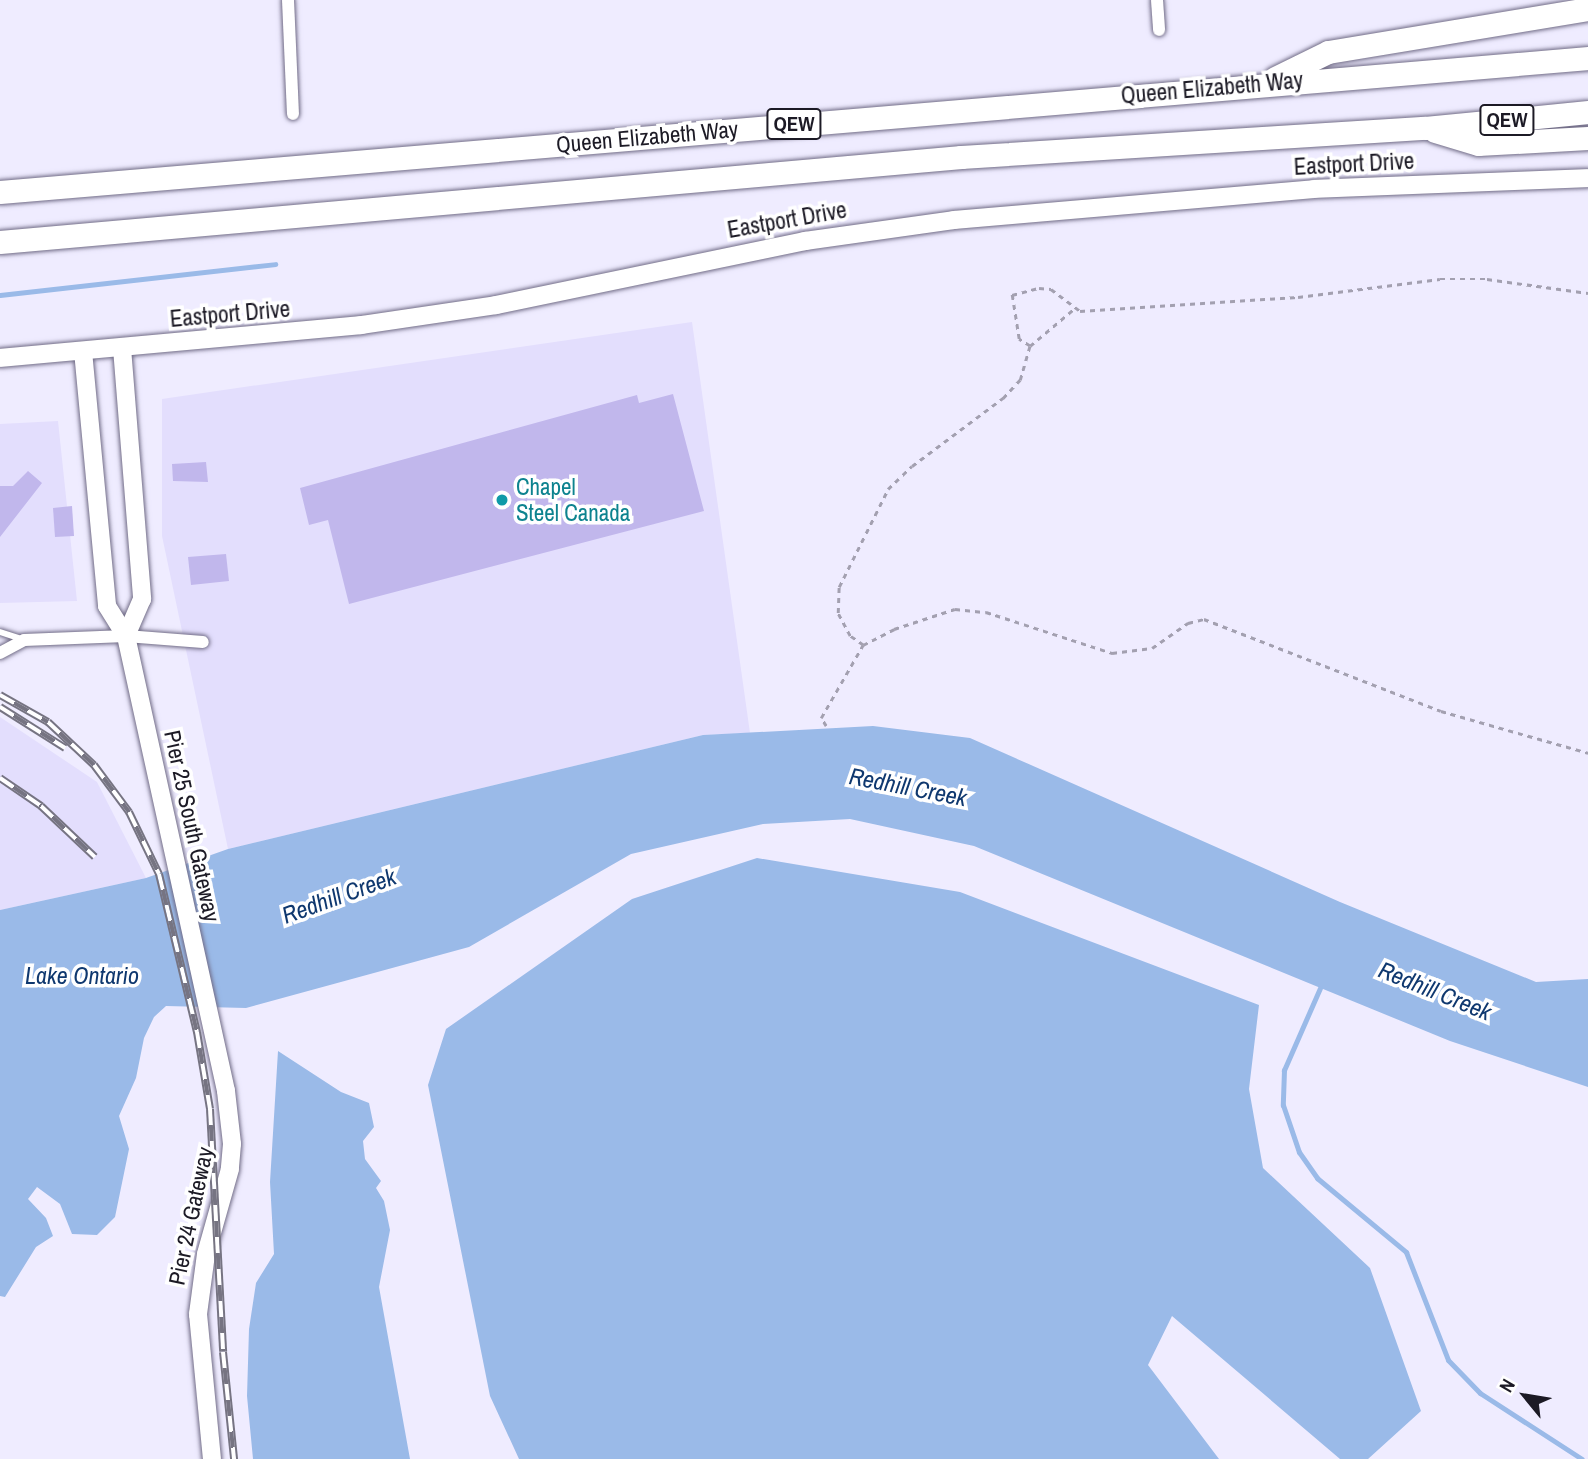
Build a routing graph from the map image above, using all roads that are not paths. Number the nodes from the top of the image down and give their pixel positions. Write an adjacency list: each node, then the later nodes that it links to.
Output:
1 (288, 0): 8 (street)
2 (1157, 0): 4 (street)
3 (1588, 9): 6 (highway)
4 (1159, 30)
5 (1588, 58): 6 (highway, Queen Elizabeth Way / QEW)
6 (1261, 84): 12 (highway, Queen Elizabeth Way / QEW)
7 (1588, 113): 9 (highway, Queen Elizabeth Way / QEW)
8 (293, 114)
9 (1426, 128): 10 (highway); 13 (highway, Queen Elizabeth Way / QEW)
10 (1588, 138)
11 (1588, 178): 14 (main road, Eastport Drive)
12 (0, 192)
13 (0, 242)
14 (122, 348): 15 (main road, Eastport Drive); 18 (main road)
15 (83, 351): 16 (main road, Eastport Drive); 18 (main road, Pier 25 South Gateway)
16 (0, 358)
17 (0, 632): 19 (lane)
18 (126, 636): 19 (street); 20 (street); 22 (main road, Pier 25 South Gateway)
19 (24, 640): 21 (street)
20 (203, 642)
21 (0, 653)
22 (212, 1027): 23 (main road, Pier 24 Gateway)
23 (212, 1459)

